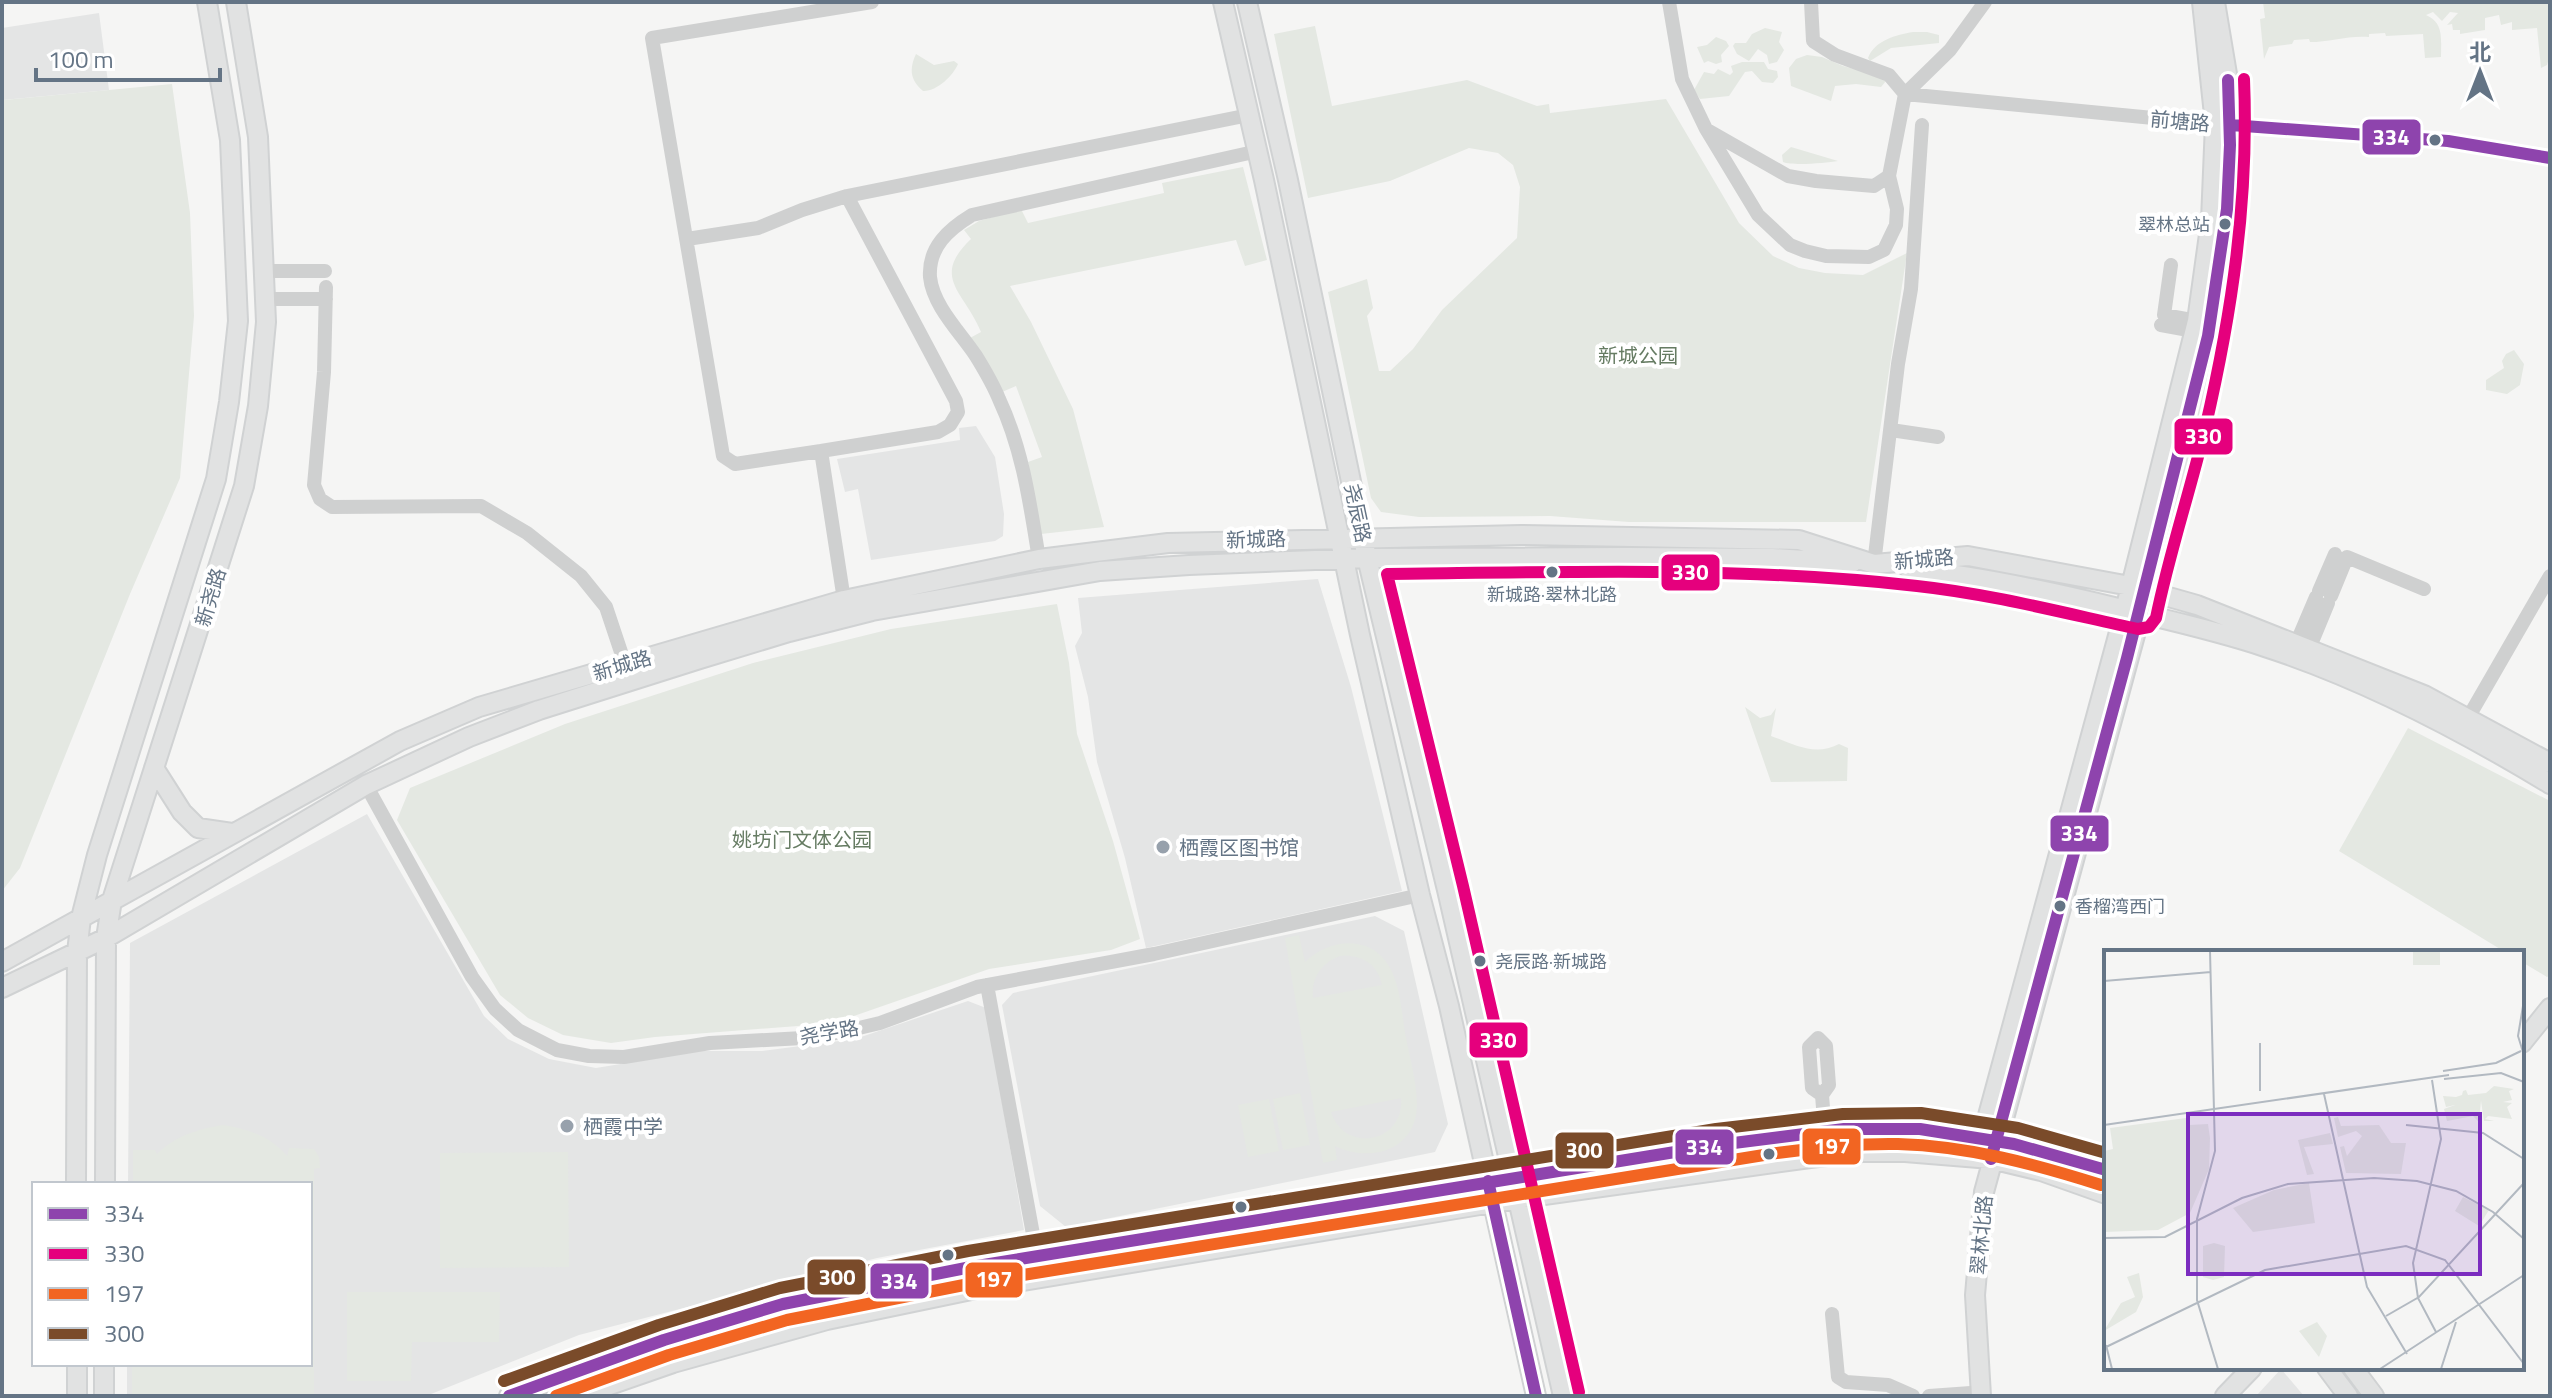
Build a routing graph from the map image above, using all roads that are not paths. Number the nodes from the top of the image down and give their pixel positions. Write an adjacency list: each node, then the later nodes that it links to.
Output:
1 (207, 2): 53 (main road, 新尧路)
2 (236, 2): 22 (main road, 新尧路)
3 (872, 2): 20 (street)
4 (1223, 2): 12 (main road, 尧辰路)
5 (1247, 2): 31 (main road, 尧辰路)
6 (1669, 2): 15 (street)
7 (1811, 2): 11 (street)
8 (1985, 2): 11 (street)
9 (2202, 2): 14 (main road, 翠林北路)
10 (2215, 2): 14 (main road, 翠林北路)
11 (1905, 94): 14 (street, 前塘路); 18 (street)
12 (1249, 115): 16 (main road, 尧辰路); 19 (street)
13 (1922, 125): 27 (street)
14 (2223, 125): 17 (street, 前塘路); 26 (main road, 翠林北路); 38 (main road, 翠林北路)
15 (1706, 129): 18 (street); 18 (street)
16 (1258, 151): 30 (main road, 尧辰路); 34 (street)
17 (2550, 158)
18 (1889, 176)
19 (847, 196): 20 (street); 29 (street)
20 (687, 239): 29 (street)
21 (2171, 265): 26 (street)
22 (264, 271): 23 (street); 24 (main road, 新尧路)
23 (326, 286): 24 (street); 44 (street)
24 (265, 299): 47 (main road, 新尧路)
25 (2161, 325): 26 (street)
26 (2195, 326): 38 (main road, 翠林北路)
27 (1891, 430): 28 (street); 36 (street)
28 (1938, 437)
29 (821, 451): 41 (street)
30 (1340, 537): 31 (main road, 新城路); 34 (main road, 新城路); 35 (main road, 尧辰路)
31 (1363, 537): 33 (main road, 尧辰路); 36 (main road, 新城路)
32 (2335, 554): 40 (street)
33 (1367, 558): 35 (main road, 新城路); 42 (main road, 新城路); 66 (main road, 尧辰路)
34 (1039, 559): 41 (main road, 新城路)
35 (1345, 559): 49 (main road, 新城路); 51 (main road, 尧辰路)
36 (1874, 564): 38 (main road, 新城路)
37 (2550, 576): 45 (street)
38 (2137, 588): 42 (main road, 翠林北路); 43 (main road, 新城路)
39 (2424, 589): 40 (street)
40 (2323, 597): 43 (street)
41 (844, 600): 44 (main road, 新城路)
42 (2133, 612): 48 (main road, 新城路); 63 (main road, 翠林北路)
43 (2302, 646): 45 (main road, 新城路)
44 (625, 664): 50 (main road, 新城路)
45 (2468, 718): 46 (main road, 新城路)
46 (2550, 763)
47 (154, 768): 50 (main road); 52 (main road, 新尧路)
48 (2550, 784)
49 (366, 785): 54 (main road, 新城路); 57 (street, 尧学路)
50 (232, 833): 52 (main road, 新城路)
51 (1420, 895): 57 (street, 尧学路); 67 (main road, 尧辰路)
52 (112, 900): 53 (main road, 新城路); 54 (main road, 新尧路)
53 (81, 918): 55 (main road, 新尧路); 56 (main road, 新城路)
54 (106, 938): 55 (main road, 新城路); 69 (main road, 新尧路)
55 (77, 952): 58 (main road, 新城路); 68 (main road, 新尧路)
56 (2, 962)
57 (987, 985): 73 (street)
58 (2, 988)
59 (2550, 1008): 60 (main road)
60 (2524, 1040)
61 (1822, 1095): 62 (street)
62 (1825, 1133): 63 (main road); 66 (main road)
63 (1989, 1138): 64 (main road, 翠林北路); 65 (main road)
64 (1984, 1159): 70 (main road); 71 (main road); 81 (main road, 翠林北路)
65 (2104, 1169)
66 (1511, 1177): 67 (main road); 71 (main road, 尧辰路)
67 (1488, 1181): 72 (main road, 尧辰路); 73 (main road)
68 (76, 1182)
69 (105, 1182)
70 (2104, 1193)
71 (1516, 1199): 72 (main road); 86 (main road, 尧辰路)
72 (1494, 1203): 80 (main road); 85 (main road, 尧辰路)
73 (1037, 1256): 84 (main road)
74 (1832, 1314): 87 (street)
75 (77, 1366): 82 (main road)
76 (104, 1366): 83 (main road)
77 (2250, 1370): 89 (main road)
78 (2328, 1370): 90 (main road)
79 (2354, 1370): 91 (main road)
80 (584, 1395)
81 (1975, 1395): 88 (street)
82 (77, 1396)
83 (104, 1396)
84 (509, 1396)
85 (1536, 1396)
86 (1563, 1396)
87 (1913, 1396)
88 (1929, 1396)
89 (2225, 1396)
90 (2348, 1396)
91 (2374, 1396)

